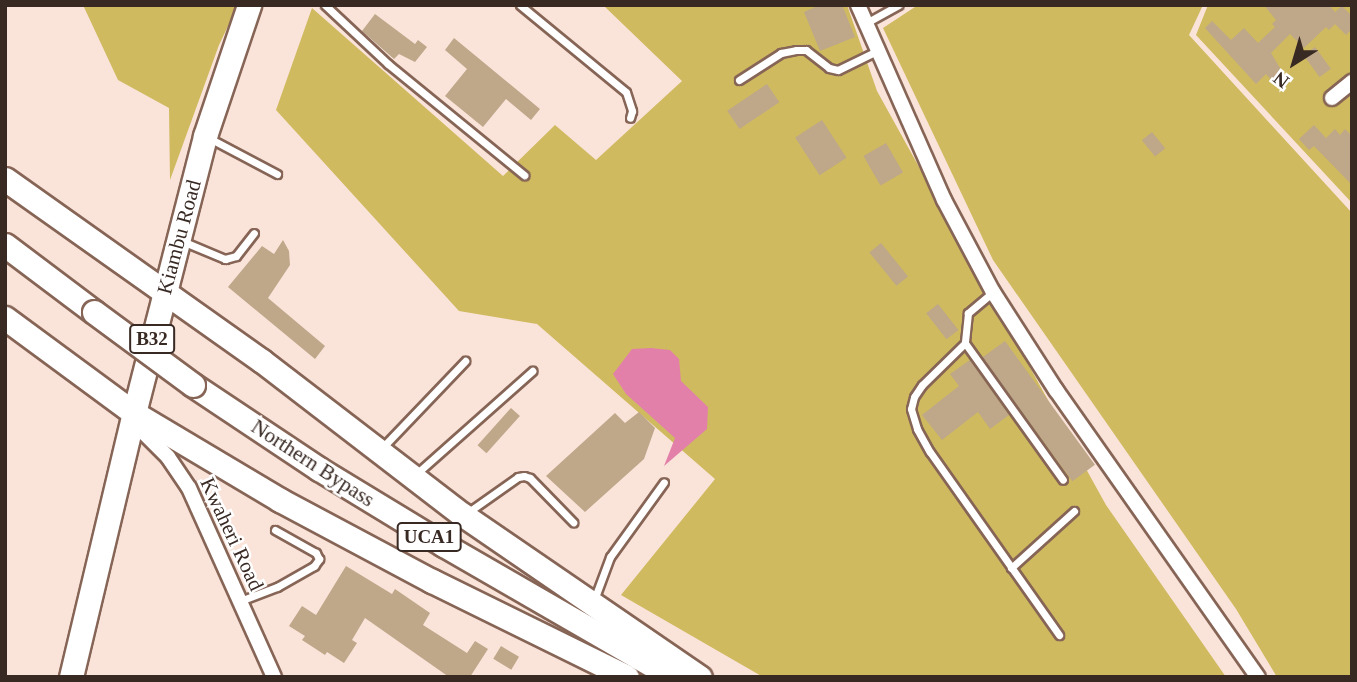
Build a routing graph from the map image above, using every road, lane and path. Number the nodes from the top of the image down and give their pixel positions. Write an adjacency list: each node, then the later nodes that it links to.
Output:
1 (248, 5): 12 (main road, Kiambu Road / B32)
2 (326, 5): 14 (lane)
3 (520, 5): 11 (lane)
4 (858, 5): 6 (street)
5 (898, 5): 6 (lane)
6 (866, 24): 7 (street)
7 (877, 51): 8 (lane); 19 (street)
8 (739, 80)
9 (1352, 82): 10 (street)
10 (1332, 98)
11 (630, 118)
12 (205, 136): 13 (lane); 17 (main road, Kiambu Road / B32)
13 (277, 174)
14 (524, 175)
15 (5, 179): 20 (main road)
16 (254, 233): 17 (lane)
17 (178, 240): 20 (main road, Kiambu Road / B32)
18 (5, 245): 41 (main road, Northern Bypass / UCA1, bridge)
19 (993, 292): 22 (lane); 43 (street)
20 (164, 294): 25 (main road, Kiambu Road / B32); 26 (main road)
21 (5, 318): 25 (main road)
22 (965, 342): 28 (lane); 34 (lane)
23 (465, 361): 26 (lane)
24 (532, 371): 27 (lane)
25 (133, 417): 35 (street, Kwaheri Road); 38 (main road, Kiambu Road / B32); 40 (main road)
26 (378, 452): 27 (main road)
27 (412, 478): 31 (main road)
28 (1063, 480)
29 (664, 482): 36 (lane)
30 (1074, 511): 34 (lane)
31 (463, 515): 32 (lane); 36 (main road)
32 (573, 522)
33 (275, 530): 35 (lane)
34 (1012, 568): 37 (lane)
35 (240, 601): 39 (street, Kwaheri Road)
36 (593, 604): 42 (main road)
37 (1059, 635)
38 (71, 677)
39 (274, 677)
40 (627, 677)
41 (673, 677)
42 (700, 677)
43 (1258, 677)

